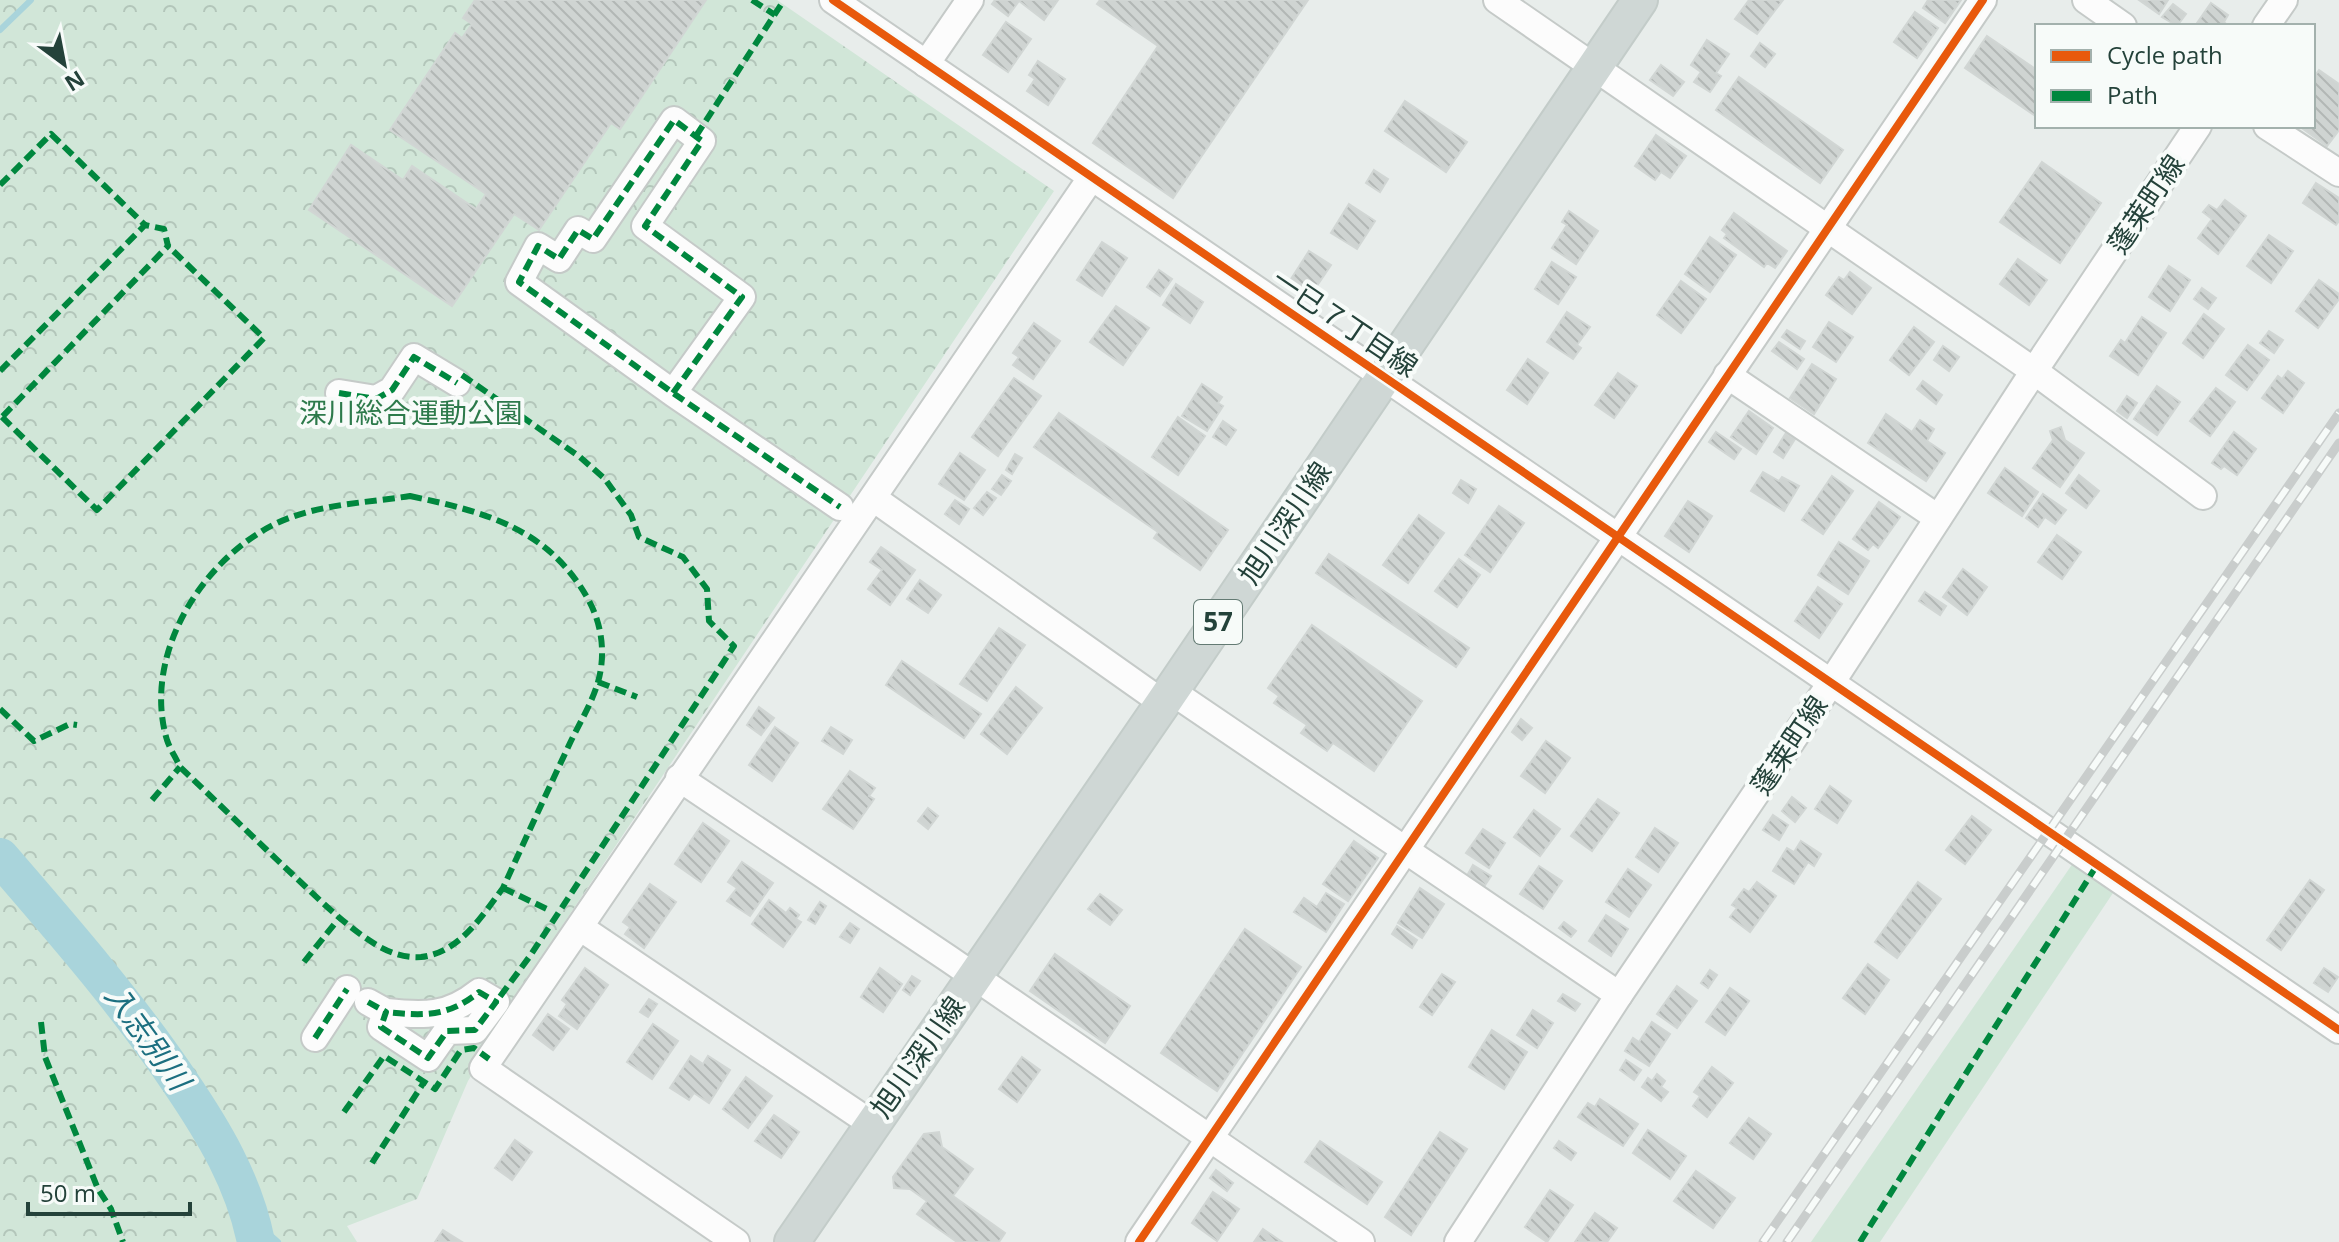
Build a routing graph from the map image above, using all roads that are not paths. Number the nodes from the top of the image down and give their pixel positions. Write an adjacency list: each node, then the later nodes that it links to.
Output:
1 (833, 0): 10 (street, 一已７丁目線)
2 (970, 0): 10 (street)
3 (1497, 0): 11 (street)
4 (1640, 0): 11 (main road, 旭川深川線 / 57)
5 (1983, 0): 16 (street)
6 (2086, 0): 8 (street)
7 (2284, 0): 9 (street)
8 (2120, 24)
9 (2267, 24)
10 (926, 64): 15 (street, 一已７丁目線)
11 (1594, 65): 16 (street); 19 (main road, 旭川深川線 / 57)
12 (2197, 128): 17 (street, 蓬莱町線)
13 (2270, 128): 14 (street)
14 (2339, 173)
15 (1091, 178): 19 (street, 一已７丁目線); 24 (street)
16 (1827, 227): 17 (street); 18 (street)
17 (2034, 371): 23 (street); 26 (street, 蓬莱町線)
18 (1727, 375): 26 (street); 27 (street)
19 (1384, 377): 27 (street, 一已７丁目線); 29 (main road, 旭川深川線 / 57)
20 (457, 383): 21 (street)
21 (339, 393)
22 (673, 393): 22 (street); 25 (street)
23 (2203, 496)
24 (873, 498): 29 (street); 30 (street)
25 (840, 507)
26 (1938, 518): 28 (street, 蓬莱町線)
27 (1618, 537): 28 (street, 一已７丁目線); 31 (street)
28 (1831, 683): 34 (street, 蓬莱町線); 36 (street, 一已７丁目線)
29 (1167, 697): 31 (street); 33 (main road, 旭川深川線 / 57)
30 (679, 778): 32 (street); 33 (street)
31 (1406, 849): 34 (street); 39 (street)
32 (581, 928): 38 (street); 40 (street)
33 (974, 976): 38 (main road, 旭川深川線 / 57); 39 (street)
34 (1619, 995): 44 (street, 蓬莱町線)
35 (367, 1001): 37 (street)
36 (2339, 1030)
37 (315, 1038)
38 (872, 1124): 41 (main road, 旭川深川線 / 57)
39 (1210, 1138): 42 (street); 43 (street)
40 (736, 1242)
41 (792, 1242)
42 (1139, 1242)
43 (1361, 1242)
44 (1458, 1242)

